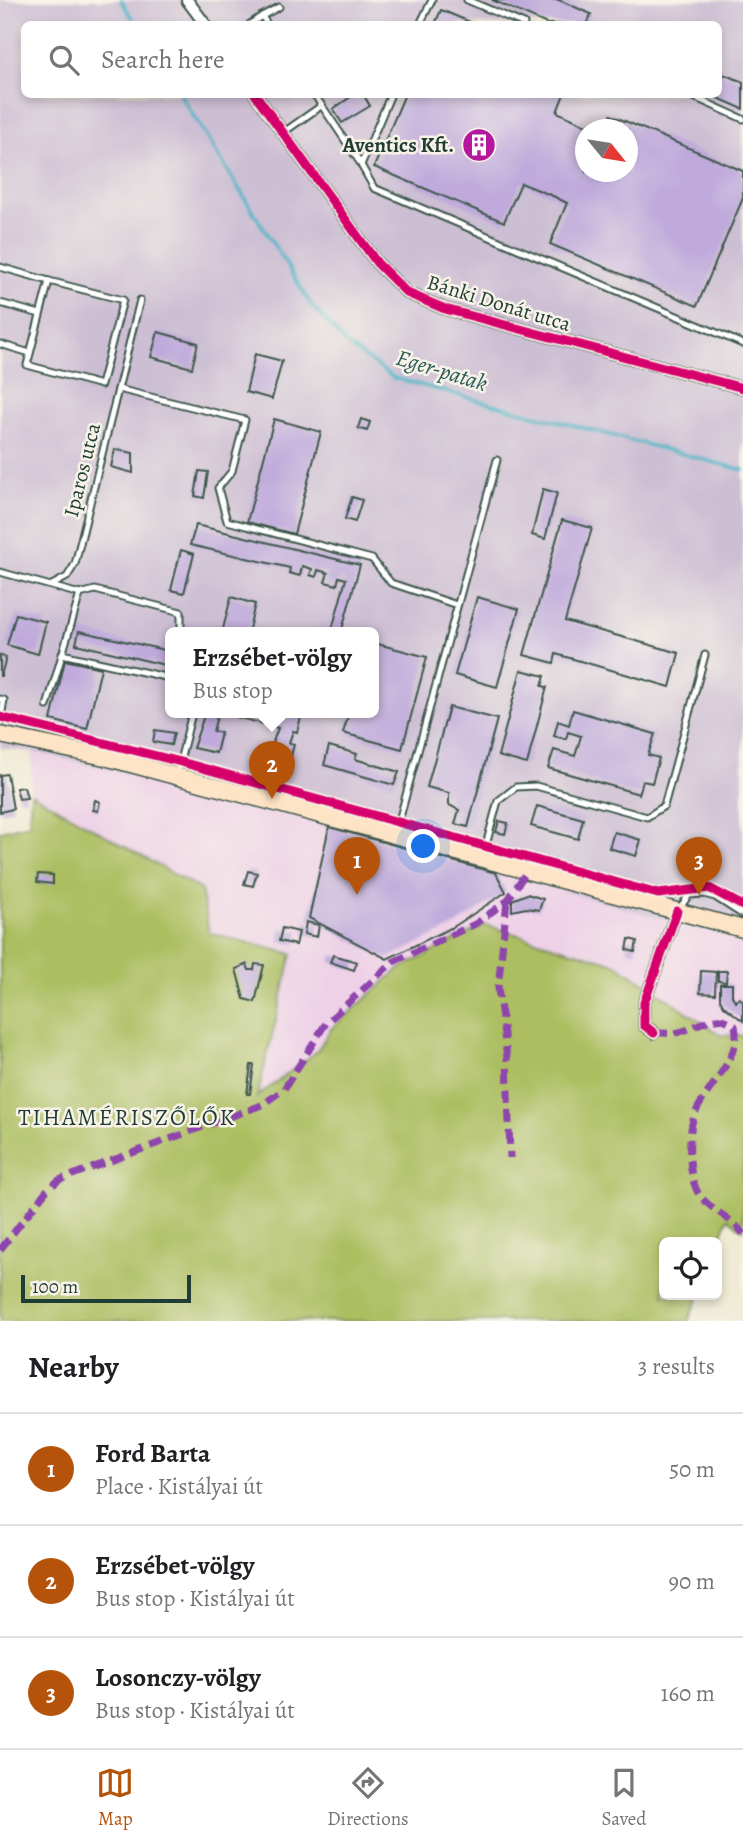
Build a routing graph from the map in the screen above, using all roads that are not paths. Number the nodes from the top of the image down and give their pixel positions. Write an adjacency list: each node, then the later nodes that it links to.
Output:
1 (187, 0): 6 (street)
2 (432, 0): 9 (lane)
3 (467, 0): 10 (lane)
4 (279, 7): 5 (lane)
5 (262, 16): 7 (lane); 8 (lane)
6 (203, 21)
7 (254, 21)
8 (265, 21)
9 (422, 21)
10 (517, 21)
11 (258, 98): 17 (street, Bánki Donát utca)
12 (316, 98): 15 (lane)
13 (389, 98): 18 (lane)
14 (696, 98): 16 (lane)
15 (321, 106): 17 (lane); 18 (lane)
16 (743, 119)
17 (282, 133): 27 (street, Bánki Donát utca)
18 (361, 165): 25 (lane)
19 (0, 267): 20 (lane)
20 (49, 281): 23 (lane); 26 (lane)
21 (140, 300): 28 (lane, Iparos utca)
22 (0, 303): 23 (lane)
23 (40, 314): 26 (lane)
24 (0, 344): 26 (lane)
25 (743, 344)
26 (30, 353)
27 (743, 388)
28 (118, 389): 31 (lane, Iparos utca); 33 (lane)
29 (497, 460): 33 (lane)
30 (0, 572): 31 (lane)
31 (52, 585): 32 (lane)
32 (80, 594): 34 (lane); 35 (lane)
33 (457, 606): 44 (lane)
34 (181, 627)
35 (62, 654): 37 (lane); 39 (lane)
36 (705, 655): 45 (lane)
37 (165, 677)
38 (0, 699): 41 (lane)
39 (47, 706)
40 (191, 718): 43 (lane)
41 (0, 723)
42 (0, 735): 43 (main road)
43 (176, 776): 44 (main road)
44 (396, 835): 45 (main road)
45 (482, 859): 46 (main road)
46 (677, 911): 47 (lane); 48 (main road); 49 (street)
47 (743, 915)
48 (743, 929)
49 (654, 1033)

